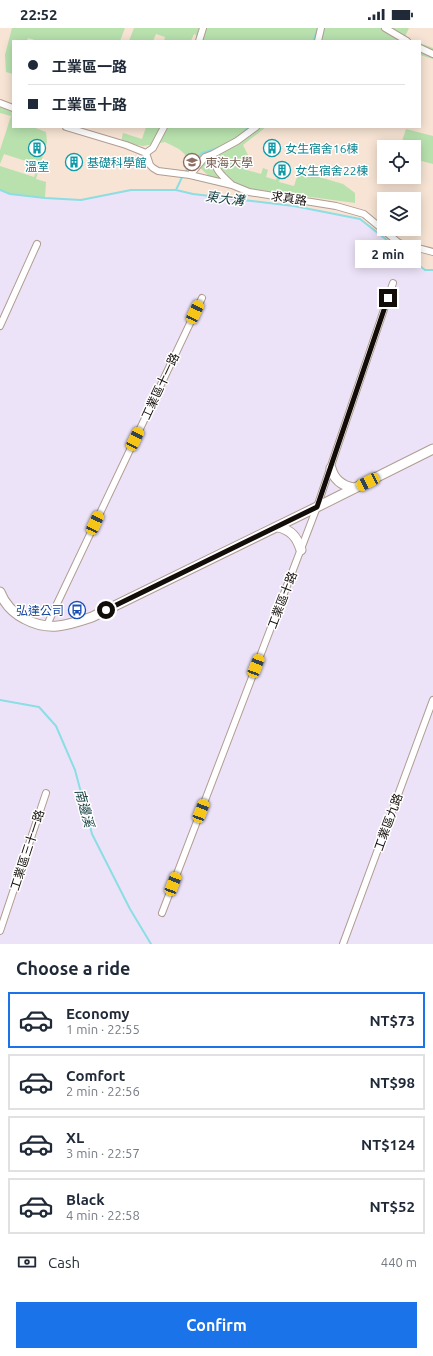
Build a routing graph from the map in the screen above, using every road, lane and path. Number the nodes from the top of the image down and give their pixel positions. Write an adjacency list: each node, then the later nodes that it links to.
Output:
1 (203, 28): 4 (street)
2 (320, 28): 5 (street)
3 (385, 28): 6 (street)
4 (199, 40)
5 (318, 40)
6 (405, 40)
7 (421, 48): 8 (street)
8 (433, 54)
9 (0, 103): 10 (street)
10 (12, 108)
11 (69, 128): 14 (street)
12 (163, 128): 14 (street)
13 (255, 128): 15 (street)
14 (146, 153): 16 (street, 求真路)
15 (213, 154): 16 (street); 17 (street)
16 (190, 175): 17 (street, 求真路)
17 (232, 185): 19 (street, 求真路)
18 (37, 244): 22 (street)
19 (433, 252)
20 (393, 283): 24 (street, 工業區十路)
21 (202, 298): 30 (street, 工業區十一路)
22 (0, 326)
23 (433, 449): 25 (street)
24 (331, 468): 25 (street); 26 (street, 工業區十路)
25 (354, 488): 26 (street)
26 (317, 507): 27 (street); 28 (street, 工業區十路)
27 (278, 526): 28 (street); 30 (street)
28 (301, 550): 33 (street, 工業區十路)
29 (0, 592): 30 (street)
30 (46, 626)
31 (433, 700): 35 (street, 工業區九路)
32 (46, 793): 34 (street, 工業區三十一路)
33 (162, 913)
34 (0, 931)
35 (343, 944)

